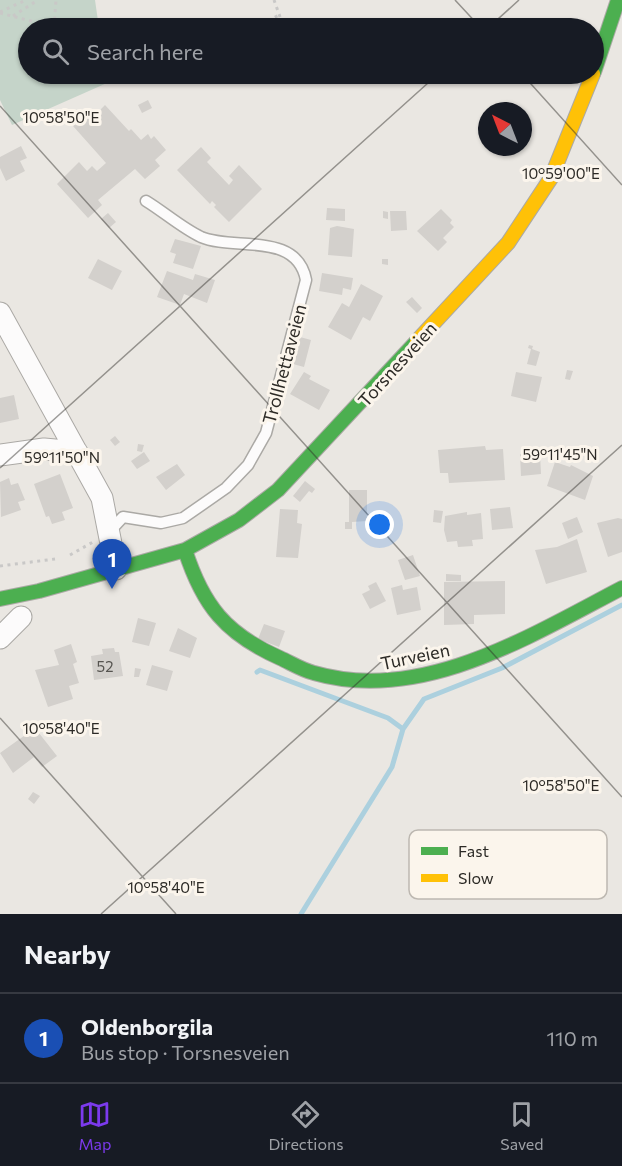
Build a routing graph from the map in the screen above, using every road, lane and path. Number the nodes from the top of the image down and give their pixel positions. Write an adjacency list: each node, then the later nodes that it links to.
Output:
1 (26, 0): 6 (path)
2 (38, 0): 8 (path)
3 (56, 0): 10 (path)
4 (274, 0): 7 (path)
5 (618, 0): 13 (main road, Torsnesveien)
6 (0, 13): 8 (path)
7 (279, 15): 11 (path); 12 (path)
8 (12, 17): 9 (path)
9 (18, 18)
10 (56, 18)
11 (273, 18)
12 (280, 18)
13 (604, 41)
14 (589, 84): 20 (main road, Torsnesveien)
15 (146, 201): 19 (lane, Trollhettaveien)
16 (2, 320): 17 (street)
17 (77, 452): 18 (street); 19 (street)
18 (0, 455)
19 (110, 531): 21 (path); 22 (street)
20 (185, 550): 22 (main road, Torsnesveien); 24 (main road, Turveien)
21 (0, 566)
22 (116, 569): 23 (main road, Torsnesveien); 25 (main road, Torsnesveien)
23 (23, 580)
24 (622, 588)
25 (0, 599)
26 (21, 617): 27 (street)
27 (0, 638)

